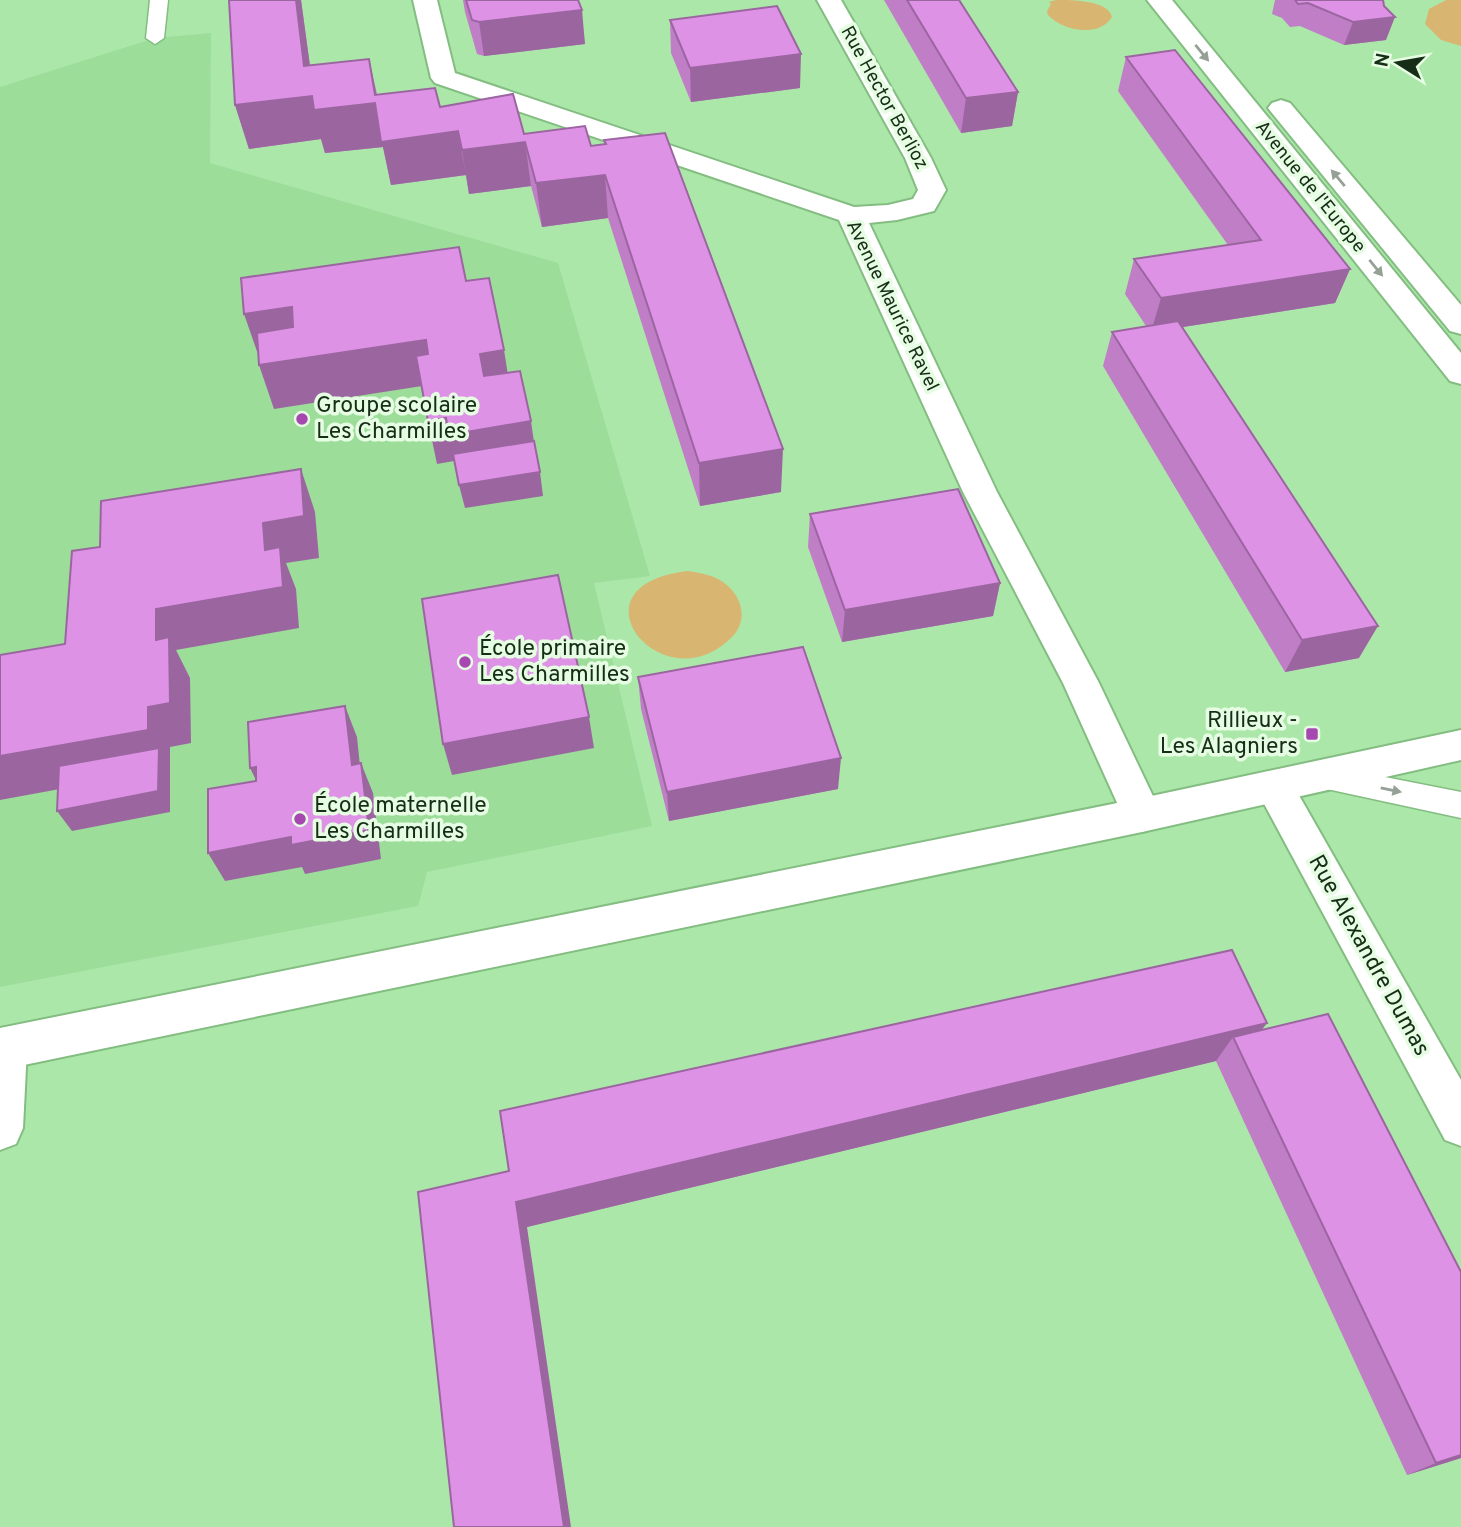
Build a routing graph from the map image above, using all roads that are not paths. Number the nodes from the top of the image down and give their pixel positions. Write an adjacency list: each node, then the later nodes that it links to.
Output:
1 (159, 0): 6 (lane)
2 (425, 0): 9 (street, Avenue Maurice Ravel)
3 (829, 0): 9 (street, Rue Hector Berlioz)
4 (1159, 0): 11 (street, Avenue de l'Europe, one-way to 11)
5 (1190, 0): 7 (street)
6 (155, 38)
7 (1223, 39)
8 (1268, 93): 10 (street, Avenue de l'Europe, one-way to 8)
9 (851, 215): 16 (street, Avenue Maurice Ravel)
10 (1461, 324)
11 (1461, 374)
12 (1461, 746): 13 (street)
13 (1324, 777): 14 (street); 15 (lane, one-way to 15)
14 (1274, 787): 16 (street); 18 (street, Rue Alexandre Dumas)
15 (1461, 805)
16 (1143, 815): 17 (street)
17 (3, 1048): 19 (street)
18 (1461, 1124)
19 (0, 1128)

